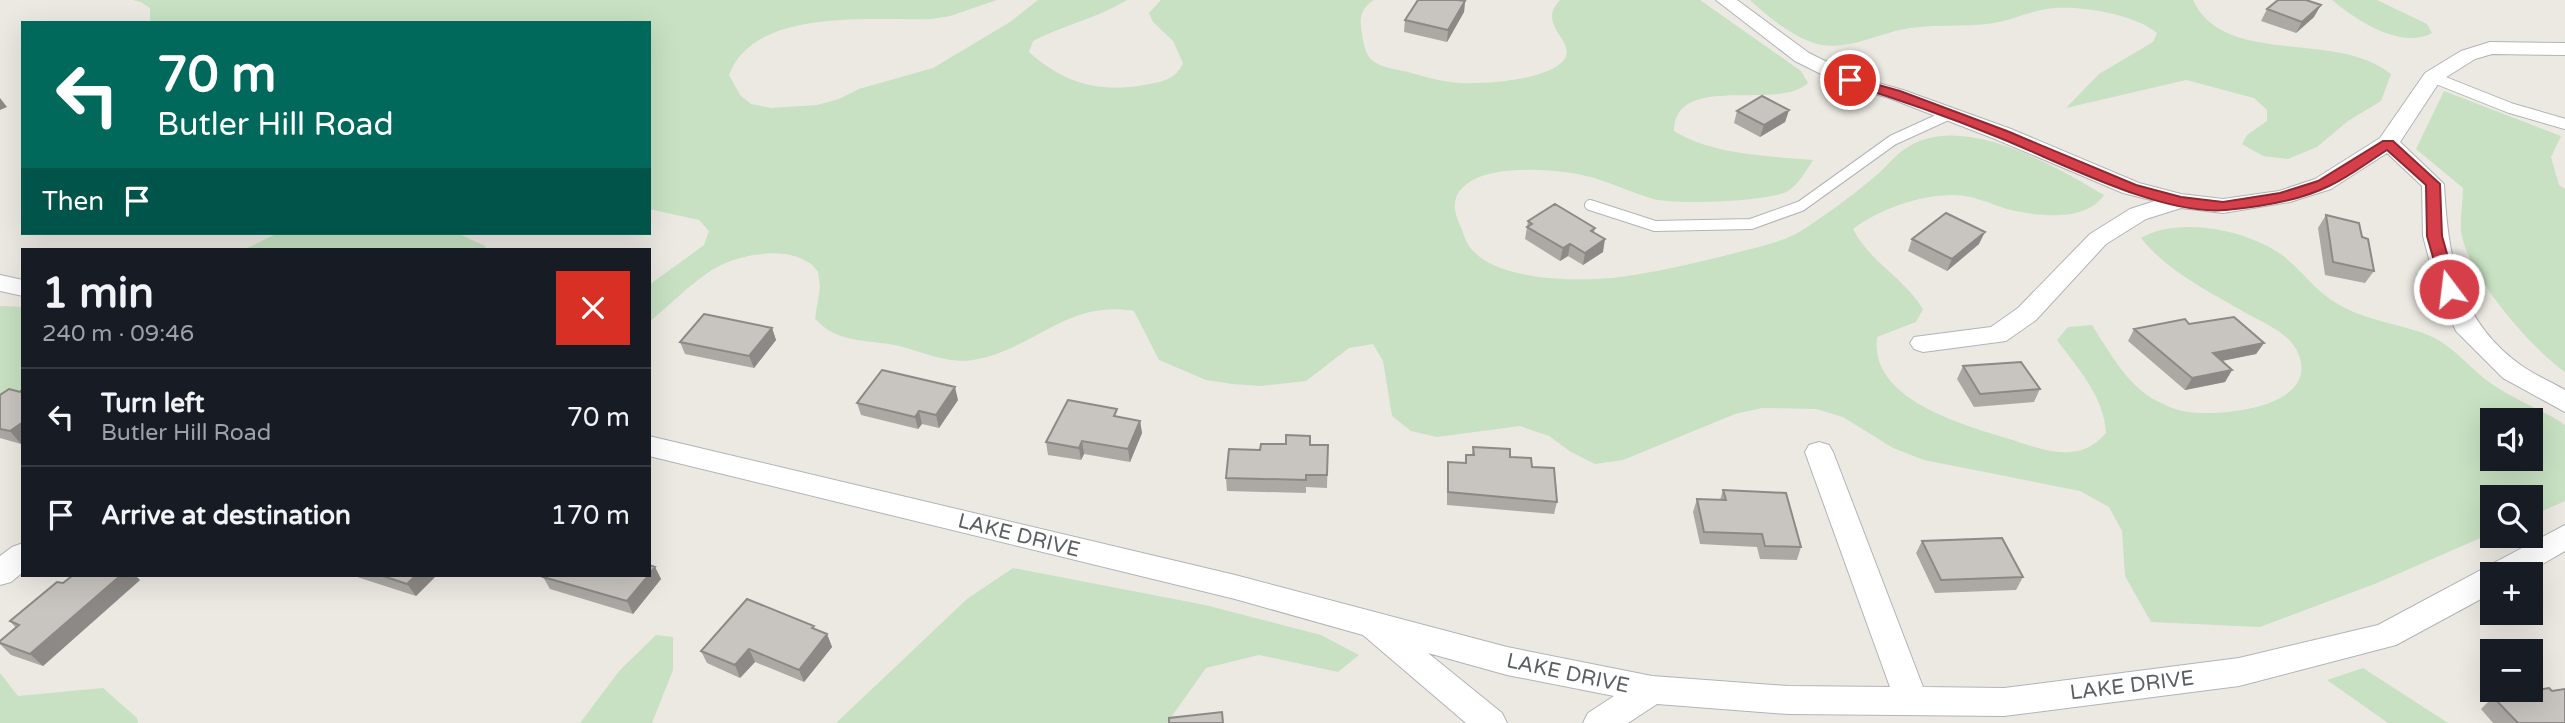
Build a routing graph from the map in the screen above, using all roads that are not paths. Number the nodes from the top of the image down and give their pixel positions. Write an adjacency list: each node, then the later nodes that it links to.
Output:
1 (1725, 0): 5 (street)
2 (2565, 49): 3 (street)
3 (2432, 77): 6 (lane); 8 (street)
4 (2565, 112): 6 (lane)
5 (1950, 114): 9 (street); 10 (lane)
6 (2538, 116): 7 (lane)
7 (2565, 124)
8 (2388, 144): 9 (street); 14 (street)
9 (2180, 201): 13 (street)
10 (1590, 205)
11 (0, 283): 12 (street)
12 (21, 288)
13 (1923, 343)
14 (2565, 402)
15 (651, 446): 22 (street, LAKE DRIVE)
16 (1819, 452): 24 (street)
17 (2565, 537): 19 (street)
18 (21, 557): 20 (street)
19 (2520, 562)
20 (0, 573)
21 (2480, 585): 24 (street, LAKE DRIVE)
22 (1369, 624): 23 (street, LAKE DRIVE); 25 (street)
23 (1652, 690): 24 (street, LAKE DRIVE); 26 (street)
24 (1912, 701)
25 (1490, 723)
26 (1600, 723)

